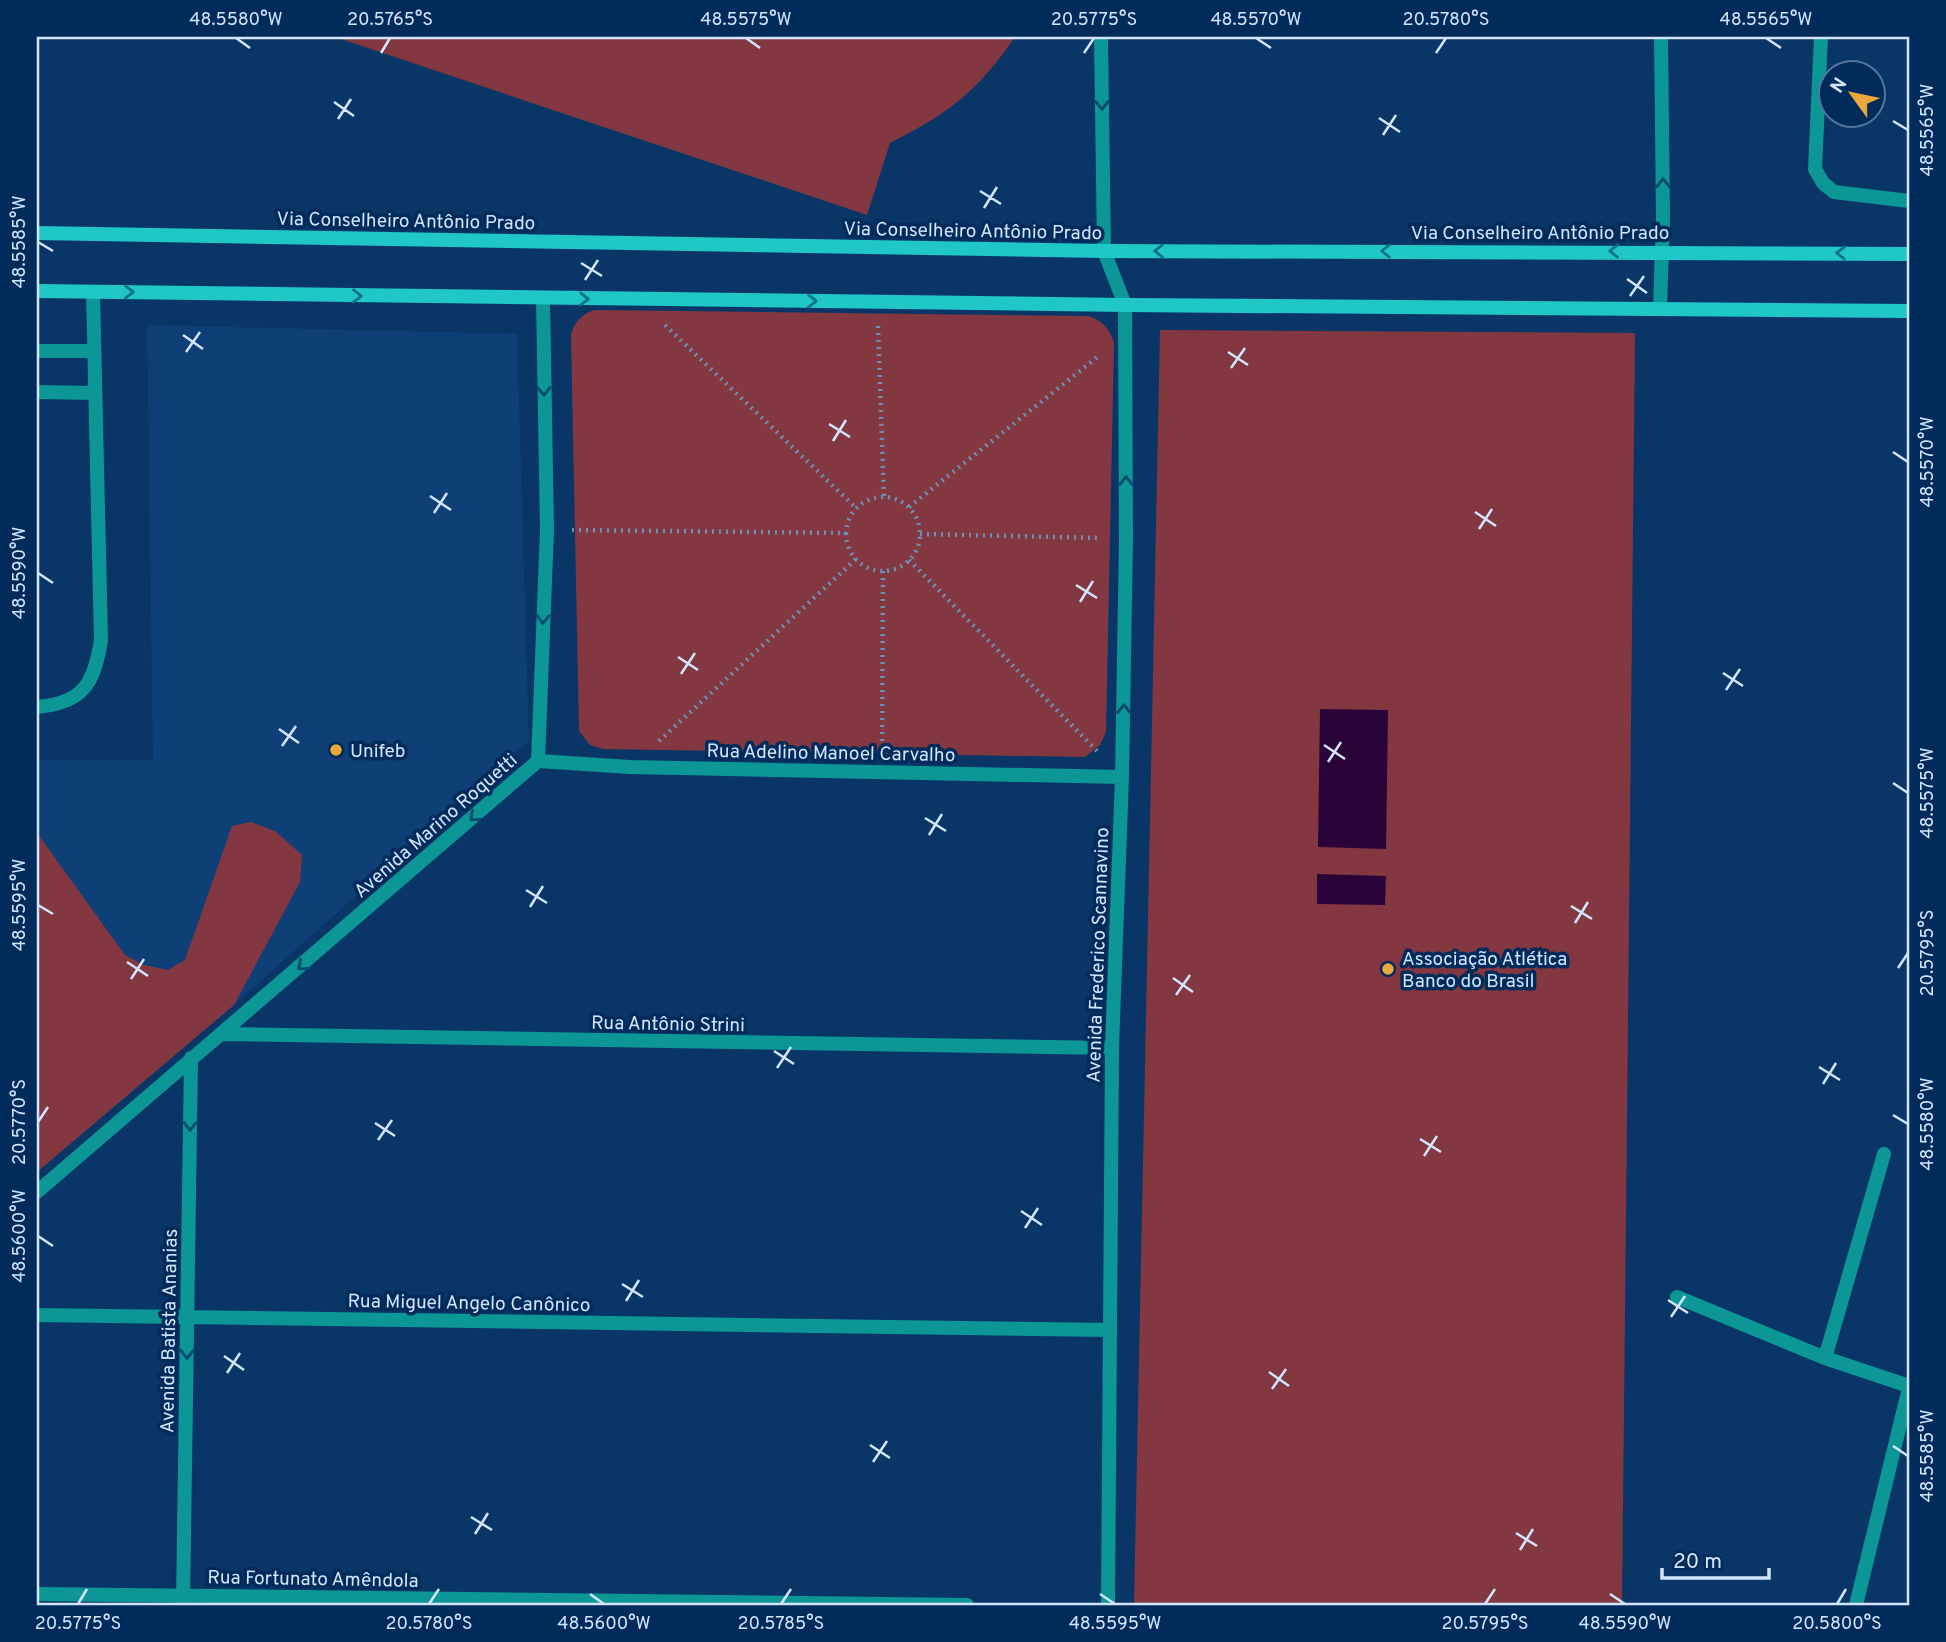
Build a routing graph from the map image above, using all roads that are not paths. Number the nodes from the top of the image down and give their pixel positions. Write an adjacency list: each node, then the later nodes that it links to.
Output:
1 (1101, 37): 6 (street, one-way to 6)
2 (1661, 37): 7 (street, one-way to 2)
3 (1821, 37): 4 (street)
4 (1909, 201)
5 (37, 233): 6 (main road, Via Conselheiro Antônio Prado)
6 (1104, 251): 7 (main road, Via Conselheiro Antônio Prado, one-way to 6); 12 (street)
7 (1661, 251): 8 (main road, Via Conselheiro Antônio Prado, one-way to 7); 13 (street)
8 (1909, 254)
9 (37, 291): 10 (main road)
10 (93, 292): 11 (main road, one-way to 11); 16 (street)
11 (543, 298): 12 (main road, one-way to 12); 20 (street, Avenida Marino Roquetti, one-way to 20)
12 (1125, 305): 13 (main road); 21 (street, Avenida Frederico Scannavino, one-way to 12)
13 (1660, 308): 14 (main road)
14 (1909, 312)
15 (37, 351): 16 (street)
16 (94, 351): 18 (street)
17 (37, 392): 18 (street)
18 (95, 393): 19 (street)
19 (37, 707)
20 (538, 761): 21 (street, Rua Adelino Manoel Carvalho); 22 (street, Avenida Marino Roquetti, one-way to 22)
21 (1122, 777): 23 (street, Avenida Frederico Scannavino)
22 (223, 1034): 23 (street, Rua Antônio Strini); 24 (street, Avenida Marino Roquetti)
23 (1112, 1048): 30 (street, Avenida Frederico Scannavino)
24 (191, 1058): 26 (street, Avenida Marino Roquetti); 29 (street, Avenida Batista Ananias, one-way to 29)
25 (1884, 1154): 31 (street)
26 (37, 1192)
27 (1677, 1297): 31 (street)
28 (37, 1315): 29 (street, Rua Miguel Angelo Canônico)
29 (187, 1317): 30 (street, Rua Miguel Angelo Canônico); 34 (street, Avenida Batista Ananias, one-way to 34)
30 (1110, 1330): 36 (street, Avenida Frederico Scannavino)
31 (1825, 1358): 32 (street)
32 (1909, 1387): 37 (street)
33 (37, 1594): 34 (street, Rua Fortunato Amêndola)
34 (183, 1601): 35 (street, Rua Fortunato Amêndola)
35 (967, 1605)
36 (1108, 1605)
37 (1856, 1605)

